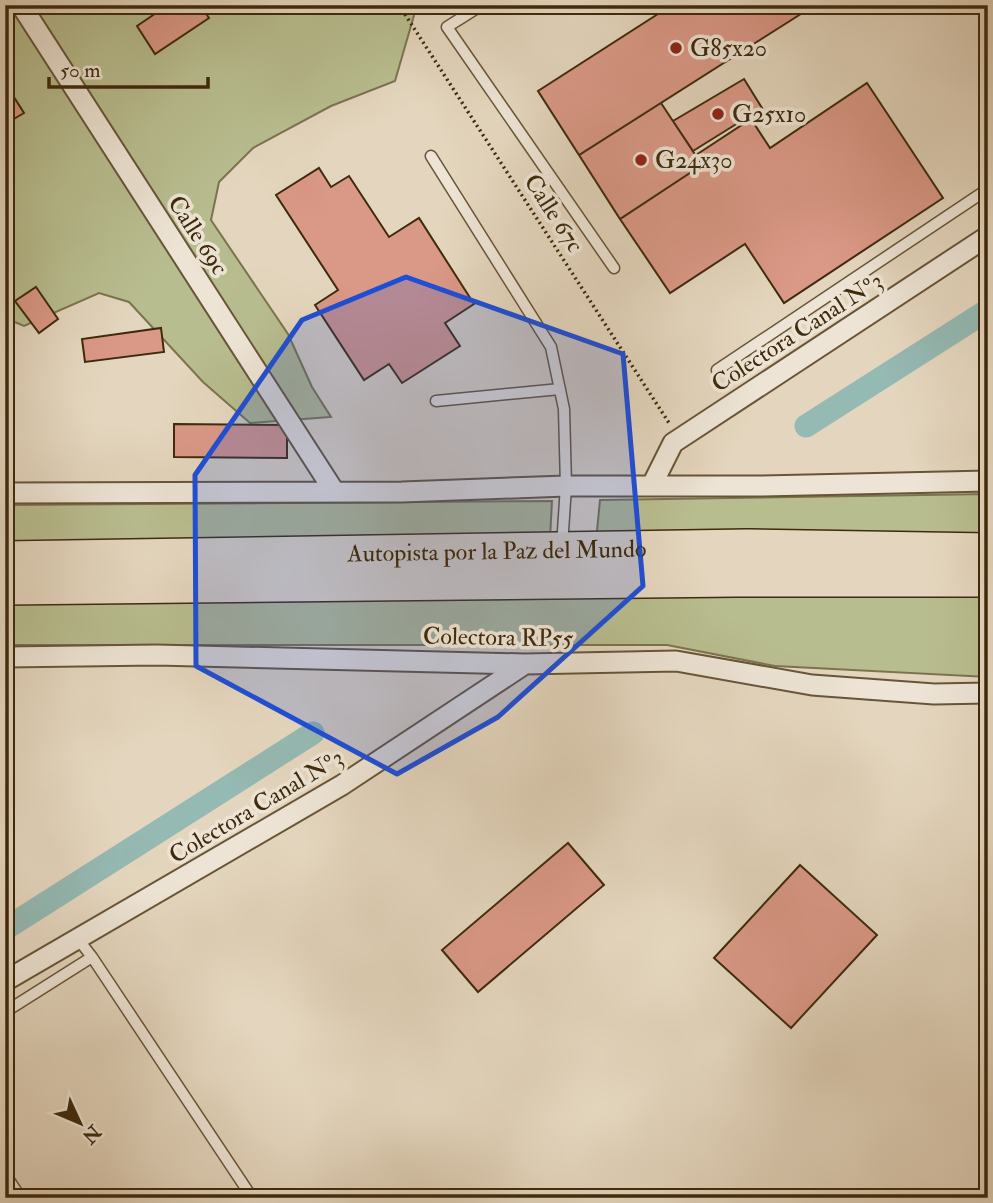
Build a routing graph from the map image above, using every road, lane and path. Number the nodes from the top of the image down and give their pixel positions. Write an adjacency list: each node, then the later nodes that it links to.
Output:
1 (21, 5): 17 (street, Calle 69c)
2 (399, 5): 13 (path, Calle 67c)
3 (482, 5): 9 (lane)
4 (983, 5): 5 (lane)
5 (988, 12)
6 (431, 156): 11 (lane)
7 (988, 188): 10 (lane)
8 (988, 236): 13 (street, Colectora Canal Nº3)
9 (614, 268)
10 (717, 370)
11 (560, 389): 12 (lane); 16 (lane)
12 (436, 401)
13 (679, 439): 15 (street, Colectora Canal Nº3)
14 (988, 481): 15 (street)
15 (652, 485): 16 (street)
16 (566, 486): 17 (street); 19 (lane)
17 (334, 491): 18 (street)
18 (5, 493)
19 (562, 550): 20 (highway, Autopista por la Paz del Mundo); 21 (highway, Autopista por la Paz del Mundo)
20 (988, 551)
21 (5, 559)
22 (988, 579): 23 (highway, Autopista por la Paz del Mundo)
23 (5, 587)
24 (5, 657): 25 (street, Colectora RP55)
25 (525, 664): 26 (street, Colectora RP55); 27 (street, Colectora Canal Nº3)
26 (988, 693)
27 (78, 939): 28 (lane); 29 (street, Colectora Canal Nº3)
28 (92, 957): 30 (lane); 32 (lane)
29 (5, 981)
30 (5, 1012)
31 (5, 1174): 33 (lane)
32 (251, 1196)
33 (21, 1198)

